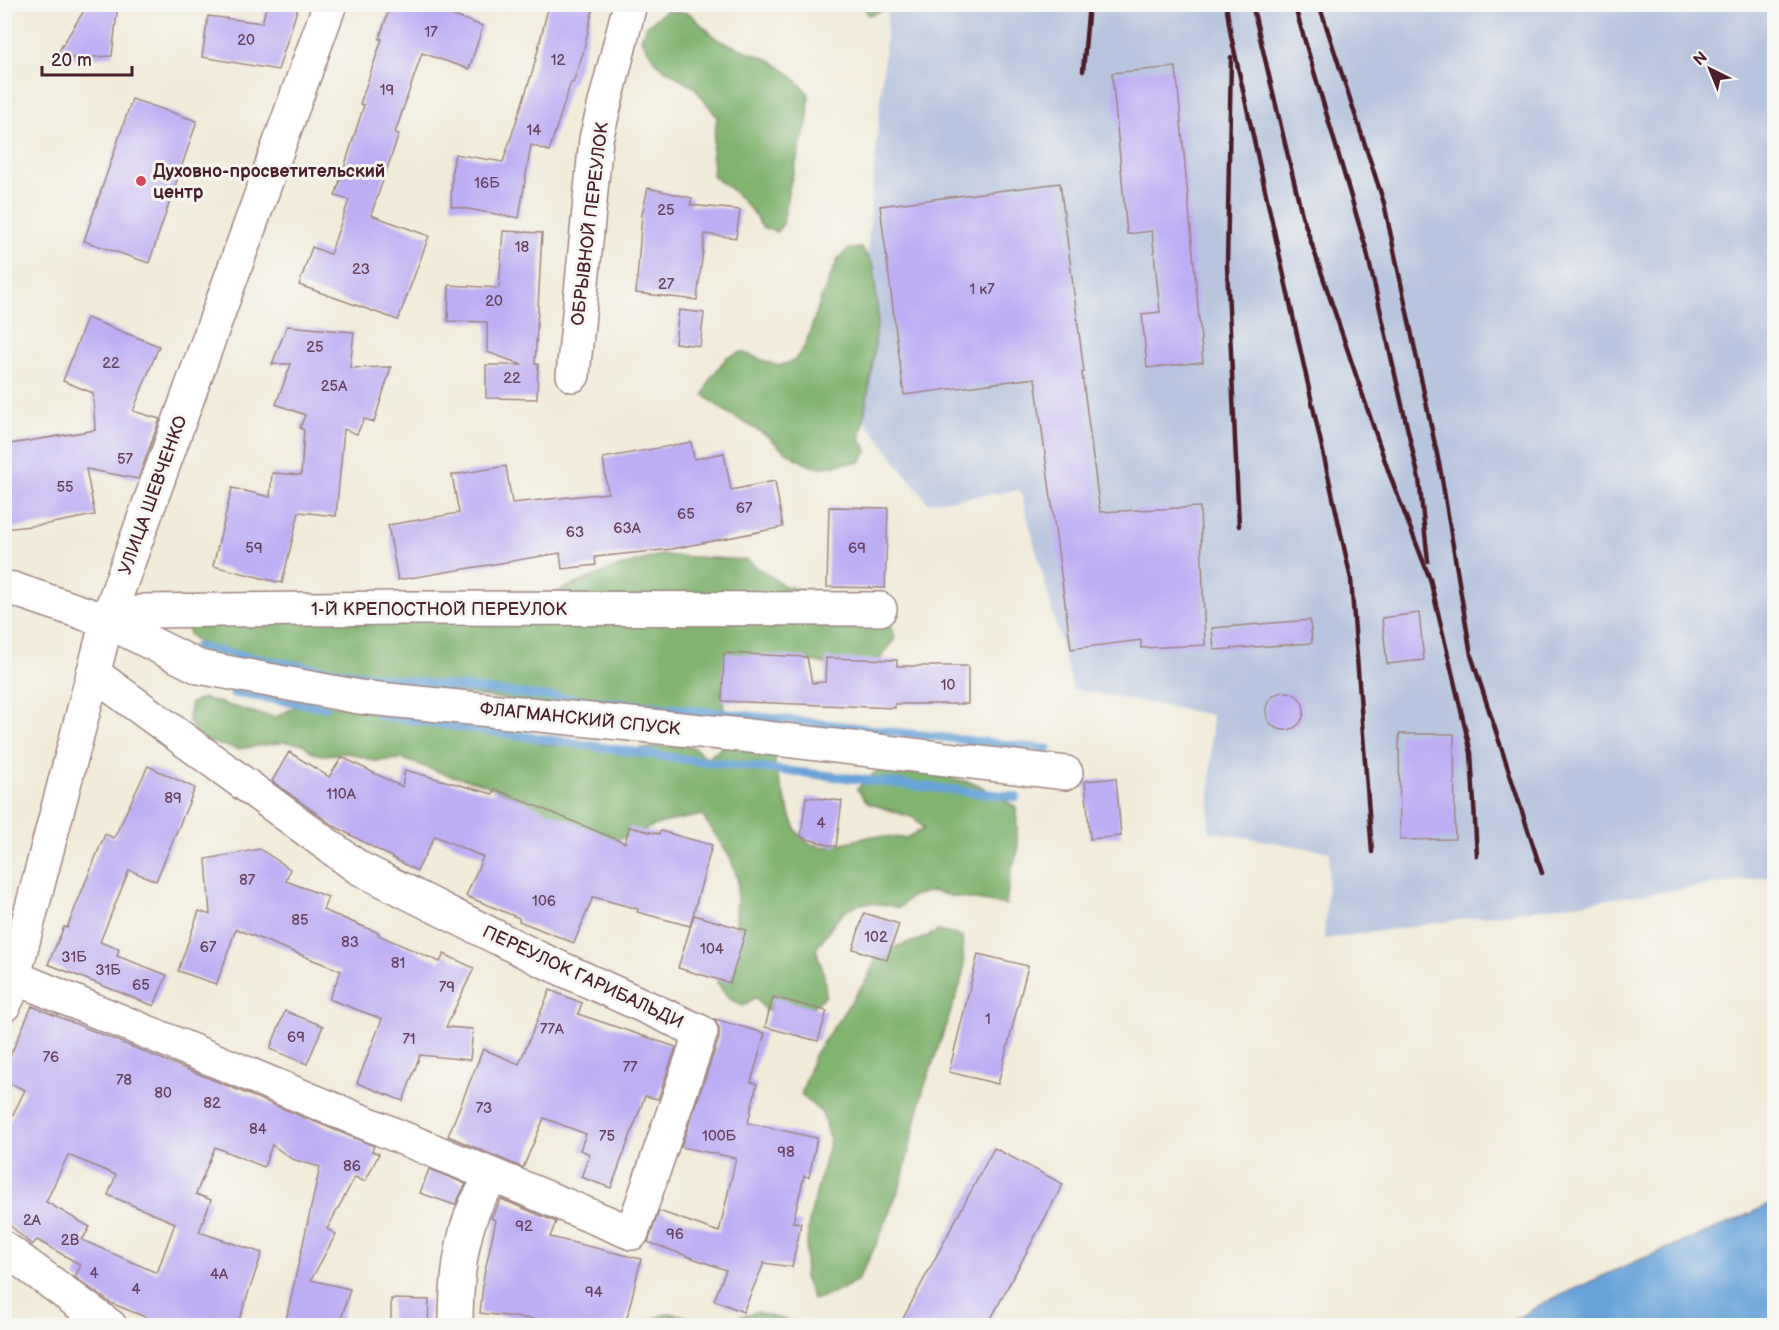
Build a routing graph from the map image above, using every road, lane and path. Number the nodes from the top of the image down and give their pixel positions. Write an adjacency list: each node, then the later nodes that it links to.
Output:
1 (330, 4): 6 (street, УЛИЦА ШЕВЧЕНКО)
2 (630, 4): 3 (street, ОБРЫВНОЙ ПЕРЕУЛОК)
3 (573, 375)
4 (4, 588): 6 (street)
5 (880, 609): 6 (street, 1-Й КРЕПОСТНОЙ ПЕРЕУЛОК)
6 (107, 621): 7 (street, УЛИЦА ШЕВЧЕНКО); 8 (street, ФЛАГМАНСКИЙ СПУСК)
7 (93, 674): 9 (street, УЛИЦА ШЕВЧЕНКО); 10 (street, ПЕРЕУЛОК ГАРИБАЛЬДИ)
8 (1066, 773)
9 (9, 992): 10 (street, ПЕРЕУЛОК ГАРИБАЛЬДИ)
10 (495, 1177): 13 (street)
11 (4, 1248): 12 (street)
12 (110, 1326)
13 (456, 1326)

